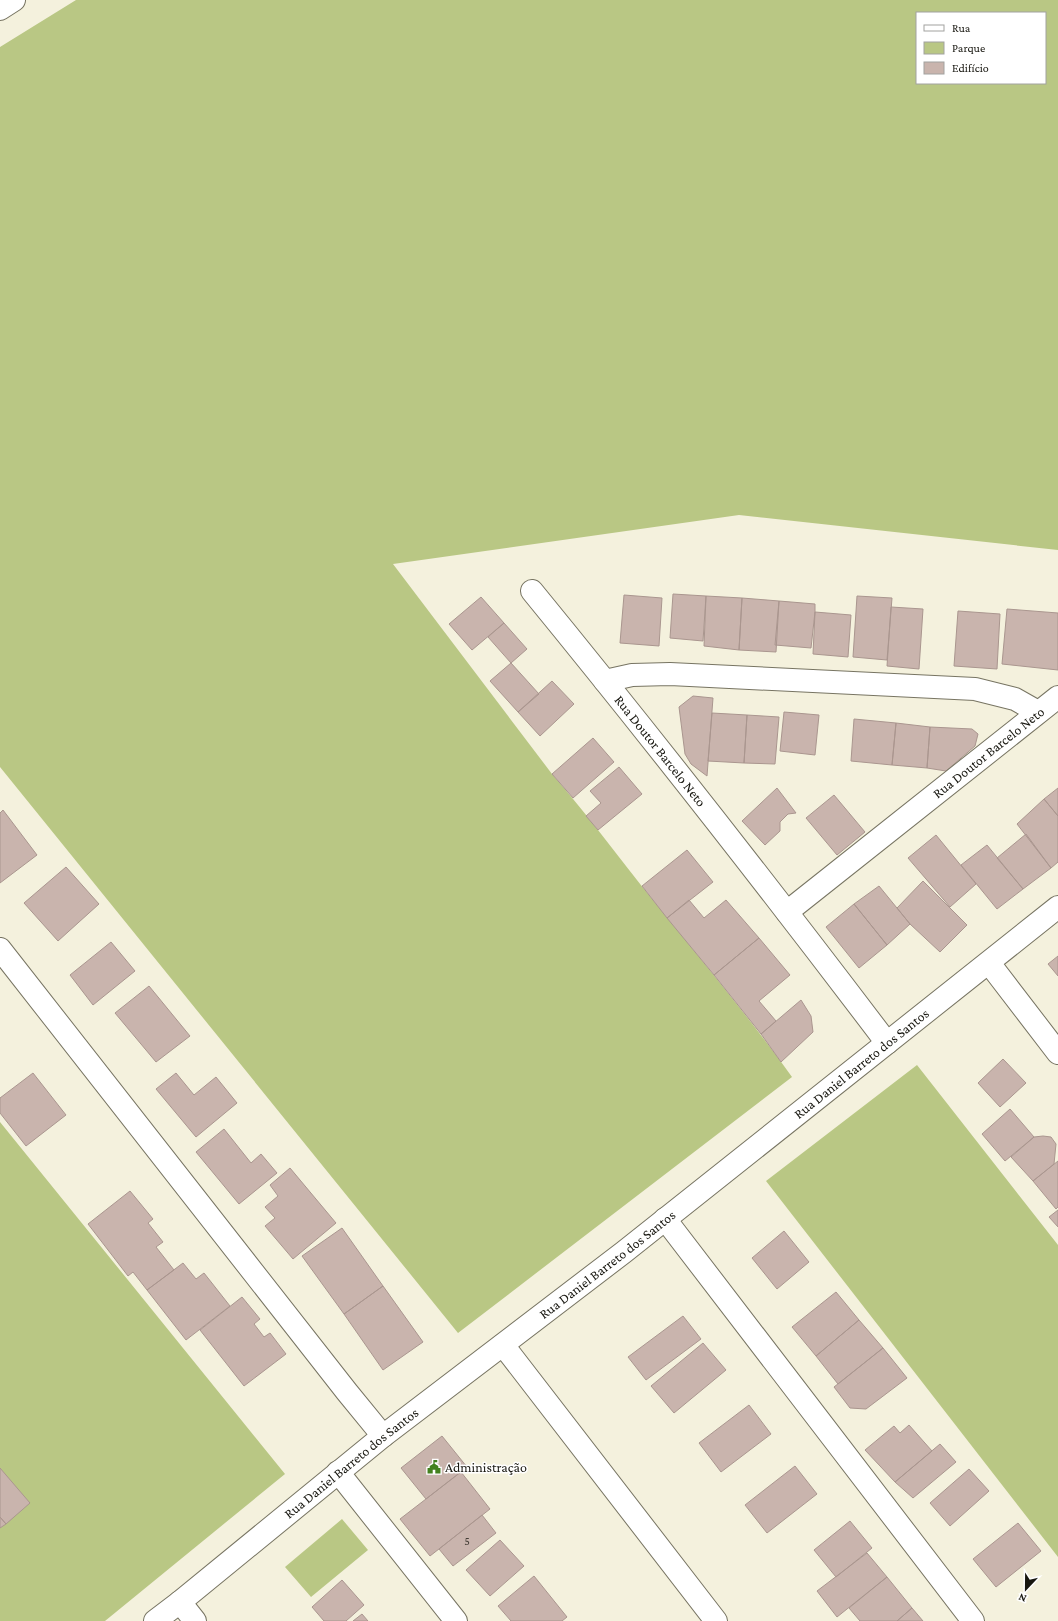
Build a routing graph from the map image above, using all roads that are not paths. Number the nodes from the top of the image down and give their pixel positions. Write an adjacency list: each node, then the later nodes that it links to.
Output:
1 (14, 0): 2 (street)
2 (0, 9)
3 (532, 591): 4 (street, Rua Doutor Barcelo Neto)
4 (605, 681): 6 (street); 8 (street, Rua Doutor Barcelo Neto)
5 (1058, 697): 6 (street, Rua Doutor Barcelo Neto)
6 (1038, 712): 8 (street, Rua Doutor Barcelo Neto)
7 (1058, 907): 10 (street, Rua Daniel Barreto dos Santos)
8 (787, 912): 11 (street, Rua Doutor Barcelo Neto)
9 (0, 949): 15 (street)
10 (989, 963): 11 (street, Rua Daniel Barreto dos Santos); 12 (street)
11 (887, 1043): 13 (street, Rua Daniel Barreto dos Santos)
12 (1058, 1053)
13 (665, 1219): 14 (street, Rua Daniel Barreto dos Santos); 22 (street)
14 (503, 1345): 15 (street, Rua Daniel Barreto dos Santos); 21 (street)
15 (383, 1436): 16 (street, Rua Daniel Barreto dos Santos)
16 (338, 1472): 17 (street, Rua Daniel Barreto dos Santos); 20 (street)
17 (180, 1602): 18 (street, Rua Daniel Barreto dos Santos); 19 (street)
18 (155, 1621)
19 (195, 1621)
20 (456, 1621)
21 (716, 1621)
22 (973, 1621)

